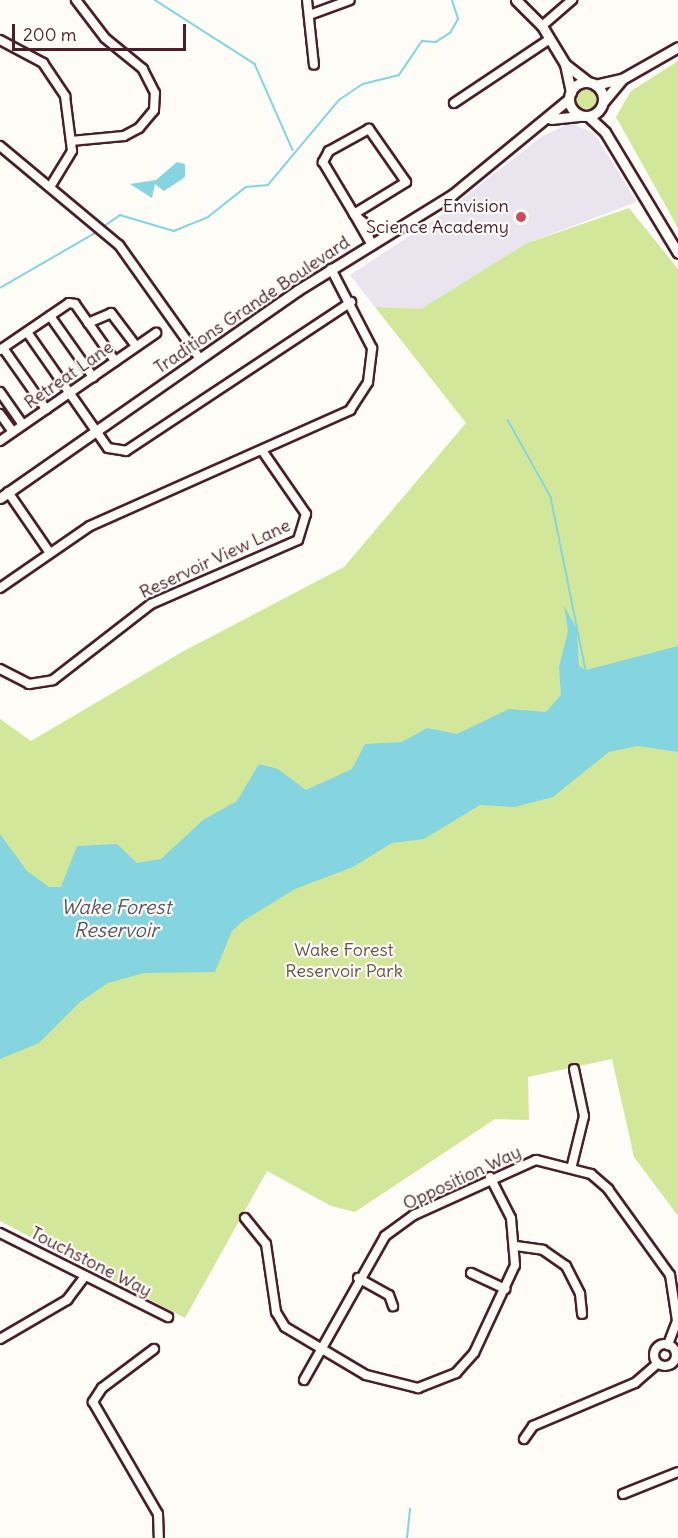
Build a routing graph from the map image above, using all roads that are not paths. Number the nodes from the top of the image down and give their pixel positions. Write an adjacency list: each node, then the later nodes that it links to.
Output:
1 (76, 0): 21 (street)
2 (307, 0): 6 (street)
3 (350, 0): 6 (street)
4 (516, 0): 7 (main road)
5 (572, 0): 7 (street)
6 (312, 14): 11 (street)
7 (542, 26): 8 (main road)
8 (550, 39): 12 (main road); 16 (street)
9 (0, 40): 21 (street)
10 (678, 47): 13 (main road)
11 (314, 64)
12 (565, 64): 14 (main road); 15 (main road)
13 (622, 79): 14 (main road, Traditions Grande Boulevard); 17 (main road)
14 (592, 83): 15 (main road, Traditions Grande Boulevard); 17 (main road)
15 (570, 96): 18 (main road); 19 (main road, Traditions Grande Boulevard)
16 (454, 103)
17 (603, 104): 18 (main road); 20 (main road)
18 (585, 116): 19 (main road); 20 (main road)
19 (551, 119): 25 (main road, Traditions Grande Boulevard)
20 (605, 132): 26 (main road)
21 (71, 141): 23 (street)
22 (0, 146): 23 (street)
23 (50, 187): 35 (street)
24 (354, 214): 24 (street); 25 (street)
25 (372, 245): 27 (main road, Traditions Grande Boulevard)
26 (678, 253)
27 (331, 269): 28 (street); 35 (main road, Traditions Grande Boulevard)
28 (351, 302): 43 (street); 46 (street)
29 (50, 316): 30 (street); 31 (street); 37 (street)
30 (88, 323): 33 (street); 36 (street)
31 (27, 332): 34 (street); 39 (street)
32 (156, 333): 33 (street, Retreat Lane)
33 (136, 346): 36 (street, Retreat Lane)
34 (2, 349): 40 (street)
35 (200, 359): 43 (main road, Traditions Grande Boulevard)
36 (115, 361): 37 (street, Retreat Lane)
37 (93, 377): 39 (street, Retreat Lane)
38 (0, 392): 42 (street)
39 (68, 394): 40 (street, Retreat Lane); 43 (street)
40 (46, 409): 42 (street, Retreat Lane)
41 (0, 414): 44 (street)
42 (23, 425): 44 (street, Retreat Lane)
43 (95, 431): 47 (main road, Traditions Grande Boulevard)
44 (13, 432): 45 (street, Retreat Lane)
45 (0, 441)
46 (263, 452): 48 (street); 50 (street, Reservoir View Lane)
47 (4, 495): 48 (street)
48 (50, 553): 49 (street)
49 (0, 588)
50 (0, 669)
51 (574, 1069): 52 (street)
52 (572, 1165): 53 (street, Opposition Way); 65 (street, Opposition Way)
53 (490, 1178): 56 (street); 59 (street, Opposition Way)
54 (245, 1218): 67 (street)
55 (0, 1233): 58 (street, Touchstone Way)
56 (516, 1246): 60 (street); 62 (street)
57 (471, 1273): 60 (street)
58 (85, 1276): 63 (street, Touchstone Way); 64 (street)
59 (358, 1278): 61 (street); 67 (street, Opposition Way)
60 (506, 1289): 67 (street)
61 (393, 1306)
62 (582, 1314)
63 (168, 1317)
64 (0, 1339)
65 (668, 1345): 68 (street); 69 (street, Opposition Way)
66 (154, 1349): 74 (street)
67 (320, 1351): 70 (street, Opposition Way)
68 (676, 1362): 69 (street)
69 (657, 1364): 71 (street)
70 (304, 1380)
71 (524, 1439)
72 (678, 1472): 73 (street)
73 (623, 1494)
74 (159, 1538)

